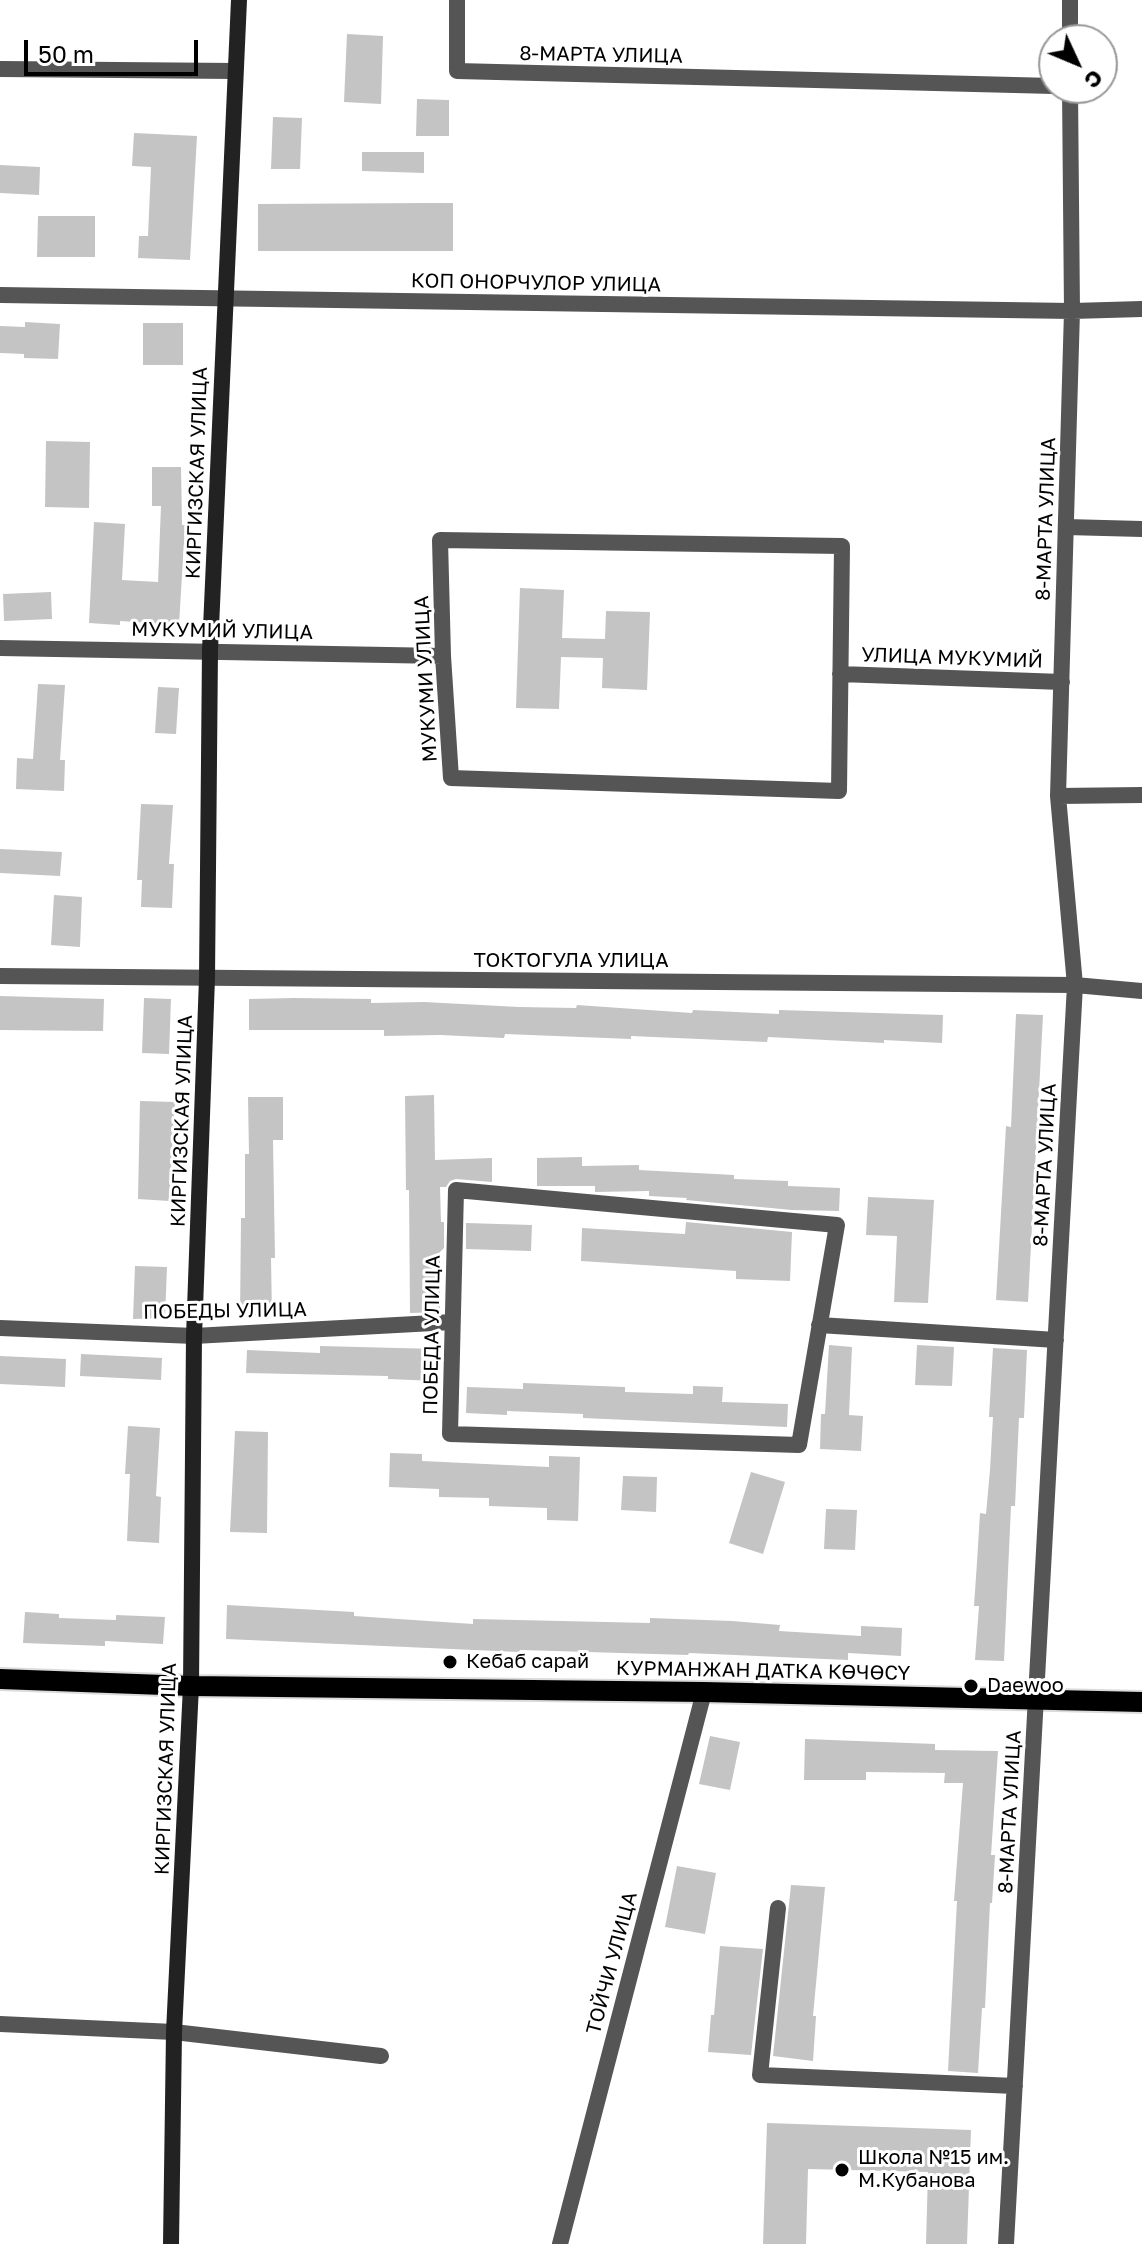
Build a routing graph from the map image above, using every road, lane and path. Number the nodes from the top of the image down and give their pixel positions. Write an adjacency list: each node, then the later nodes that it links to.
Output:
1 (239, 0): 6 (street, КИРГИЗСКАЯ УЛИЦА)
2 (457, 0): 7 (street, 8-МАРТА УЛИЦА)
3 (1070, 0): 4 (street)
4 (1070, 24)
5 (0, 69): 6 (street)
6 (235, 71): 10 (street, КИРГИЗСКАЯ УЛИЦА)
7 (1038, 86)
8 (1070, 104): 12 (street, 8-МАРТА УЛИЦА)
9 (0, 295): 10 (street, КОП ОНОРЧУЛОР УЛИЦА)
10 (225, 298): 12 (street, КОП ОНОРЧУЛОР УЛИЦА); 16 (street, КИРГИЗСКАЯ УЛИЦА)
11 (1142, 309): 12 (street, КОП ОНОРЧУЛОР УЛИЦА)
12 (1072, 311): 13 (street, 8-МАРТА УЛИЦА)
13 (1066, 527): 14 (street); 19 (street, 8-МАРТА УЛИЦА)
14 (1142, 529)
15 (0, 648): 16 (street, МУКУМИЙ УЛИЦА)
16 (210, 650): 17 (street, МУКУМИЙ УЛИЦА); 23 (street, КИРГИЗСКАЯ УЛИЦА)
17 (443, 656): 18 (street, МУКУМИ УЛИЦА); 18 (street, МУКУМИ УЛИЦА)
18 (840, 674): 19 (street, УЛИЦА МУКУМИЙ)
19 (1062, 682): 21 (street, 8-МАРТА УЛИЦА)
20 (1142, 795): 21 (street)
21 (1058, 796): 24 (street, 8-МАРТА УЛИЦА)
22 (0, 976): 23 (street, ТОКТОГУЛА УЛИЦА)
23 (207, 978): 24 (street, ТОКТОГУЛА УЛИЦА); 29 (street, КИРГИЗСКАЯ УЛИЦА)
24 (1075, 985): 25 (street, ТОКТОГУЛА УЛИЦА); 30 (street, 8-МАРТА УЛИЦА)
25 (1142, 991)
26 (452, 1322): 27 (street, ПОБЕДА УЛИЦА); 27 (street, ПОБЕДА УЛИЦА); 29 (street, ПОБЕДЫ УЛИЦА)
27 (819, 1325): 30 (street)
28 (0, 1328): 29 (street, ПОБЕДЫ УЛИЦА)
29 (194, 1336): 32 (street, КИРГИЗСКАЯ УЛИЦА)
30 (1056, 1340): 34 (street, 8-МАРТА УЛИЦА)
31 (0, 1679): 32 (main road, КУРМАНЖАН ДАТКА КӨЧӨСҮ)
32 (191, 1686): 33 (main road, КУРМАНЖАН ДАТКА КӨЧӨСҮ); 38 (street, КИРГИЗСКАЯ УЛИЦА)
33 (704, 1692): 34 (main road, КУРМАНЖАН ДАТКА КӨЧӨСҮ); 42 (street, ТОЙЧИ УЛИЦА)
34 (1037, 1701): 35 (main road, КУРМАНЖАН ДАТКА КӨЧӨСҮ); 40 (street, 8-МАРТА УЛИЦА)
35 (1142, 1702)
36 (778, 1908): 40 (street)
37 (0, 2024): 38 (street)
38 (174, 2032): 39 (street); 41 (street, КИРГИЗСКАЯ УЛИЦА)
39 (381, 2056)
40 (1015, 2086): 43 (street, 8-МАРТА УЛИЦА)
41 (171, 2244)
42 (560, 2244)
43 (1006, 2244)

